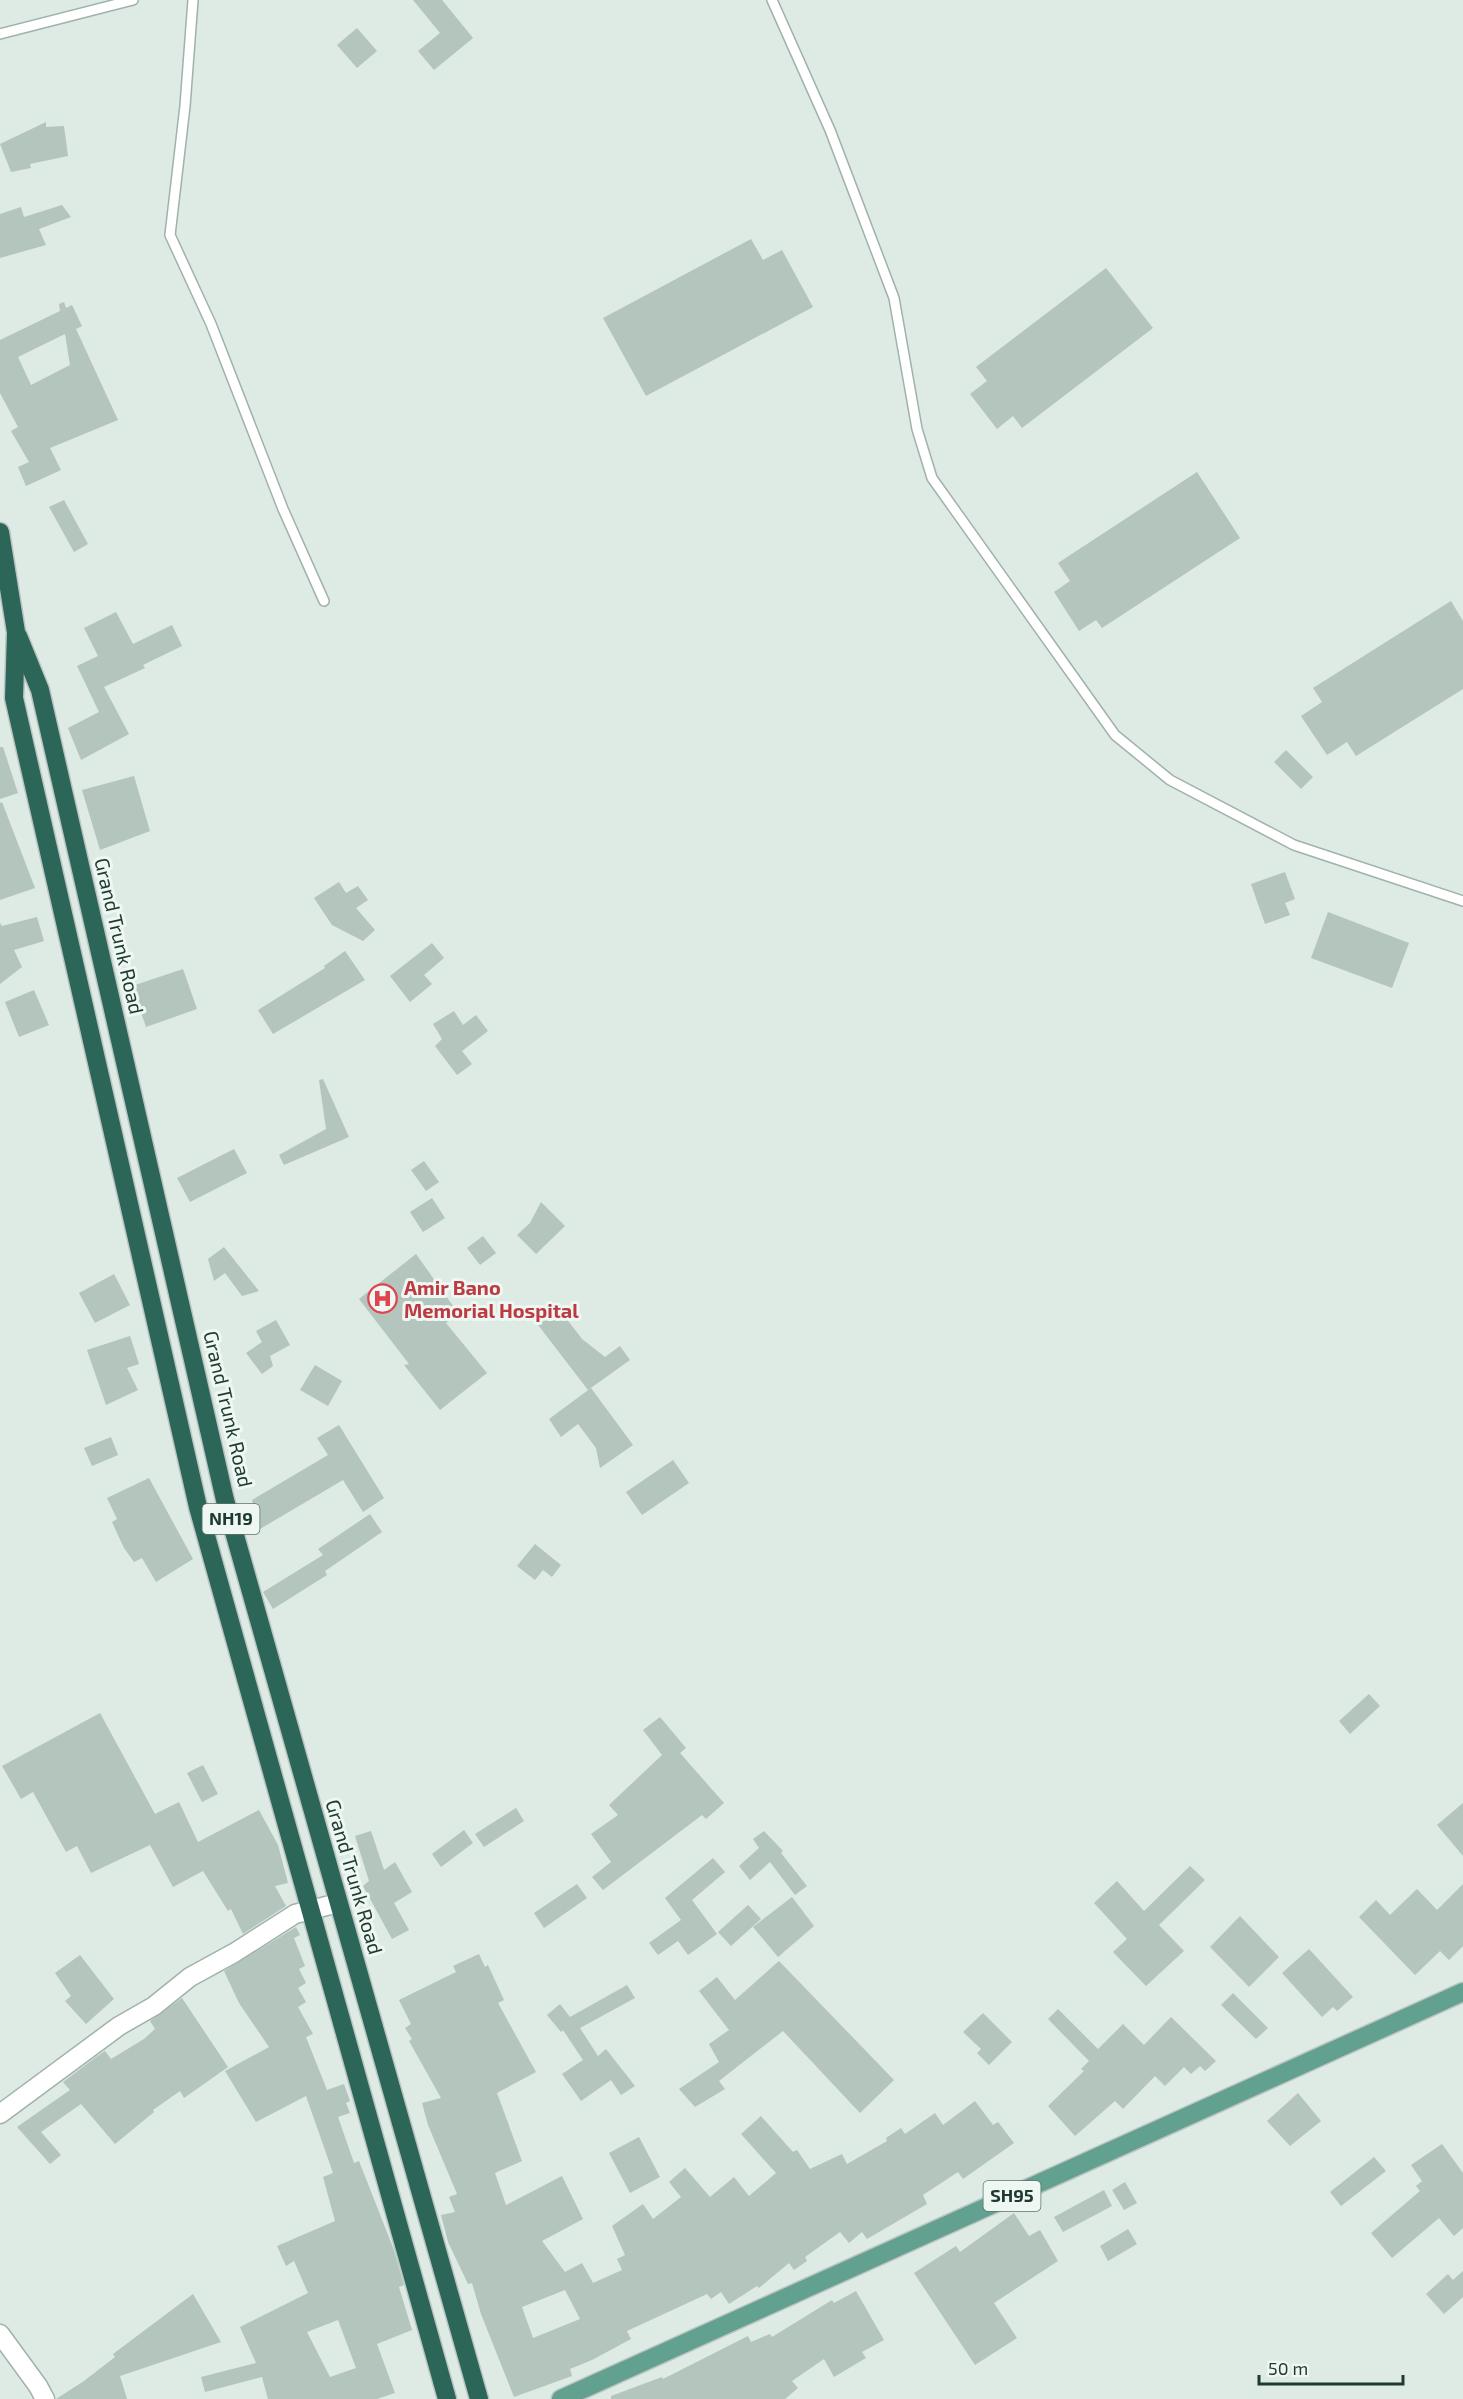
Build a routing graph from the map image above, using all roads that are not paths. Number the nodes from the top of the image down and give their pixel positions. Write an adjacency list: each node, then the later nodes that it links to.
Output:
1 (133, 0): 4 (lane)
2 (193, 0): 6 (lane)
3 (772, 0): 10 (lane)
4 (0, 34)
5 (0, 532): 7 (highway, Grand Trunk Road / NH19)
6 (324, 602)
7 (16, 632): 8 (highway, Grand Trunk Road / NH19); 9 (highway, Grand Trunk Road / NH19)
8 (66, 803): 9 (highway); 11 (highway, Grand Trunk Road / NH19)
9 (38, 808): 12 (highway, Grand Trunk Road / NH19)
10 (1463, 902)
11 (210, 1433): 12 (highway); 13 (highway, Grand Trunk Road / NH19)
12 (183, 1440): 14 (highway, Grand Trunk Road / NH19)
13 (338, 1903): 14 (street); 17 (highway, Grand Trunk Road / NH19)
14 (311, 1910): 16 (street); 18 (highway, Grand Trunk Road / NH19)
15 (1463, 1992): 23 (main road, SH95)
16 (0, 2114)
17 (406, 2142): 18 (highway); 22 (highway, Grand Trunk Road / NH19)
18 (378, 2150): 21 (highway, Grand Trunk Road / NH19)
19 (0, 2334): 20 (street)
20 (45, 2399)
21 (447, 2399)
22 (479, 2399)
23 (561, 2399)

